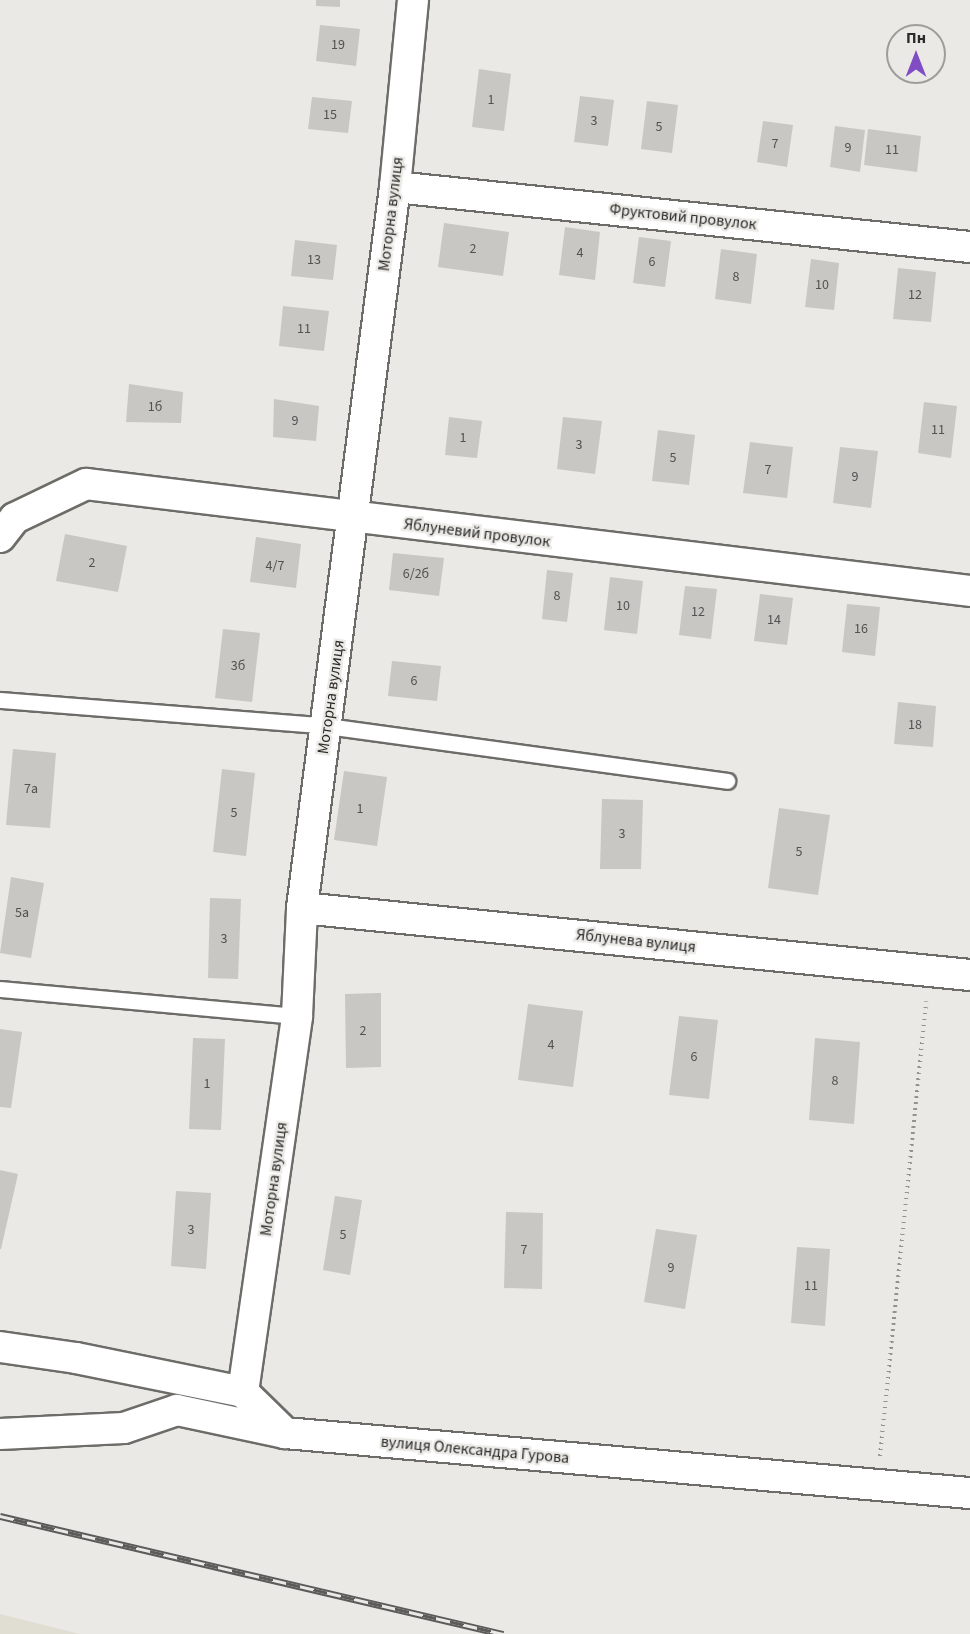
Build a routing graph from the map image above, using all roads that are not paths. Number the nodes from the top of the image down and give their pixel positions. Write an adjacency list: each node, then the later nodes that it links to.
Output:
1 (413, 0): 2 (street, Моторна вулиця)
2 (395, 187): 3 (street, Фруктовий провулок); 4 (street, Моторна вулиця)
3 (970, 247)
4 (355, 519): 5 (street, Яблуневий провулок); 6 (street, Яблуневий провулок); 8 (street, Моторна вулиця)
5 (0, 537)
6 (970, 591)
7 (0, 700): 8 (lane)
8 (327, 726): 9 (lane); 10 (street, Моторна вулиця)
9 (727, 781)
10 (302, 908): 11 (street, Яблунева вулиця); 13 (street, Моторна вулиця)
11 (970, 975)
12 (0, 989): 13 (lane)
13 (297, 1016): 15 (street, Моторна вулиця)
14 (0, 1347): 15 (street)
15 (243, 1392): 16 (street)
16 (285, 1433): 17 (street, вулиця Олександра Гурова); 18 (street, вулиця Олександра Гурова)
17 (0, 1434)
18 (970, 1494)

